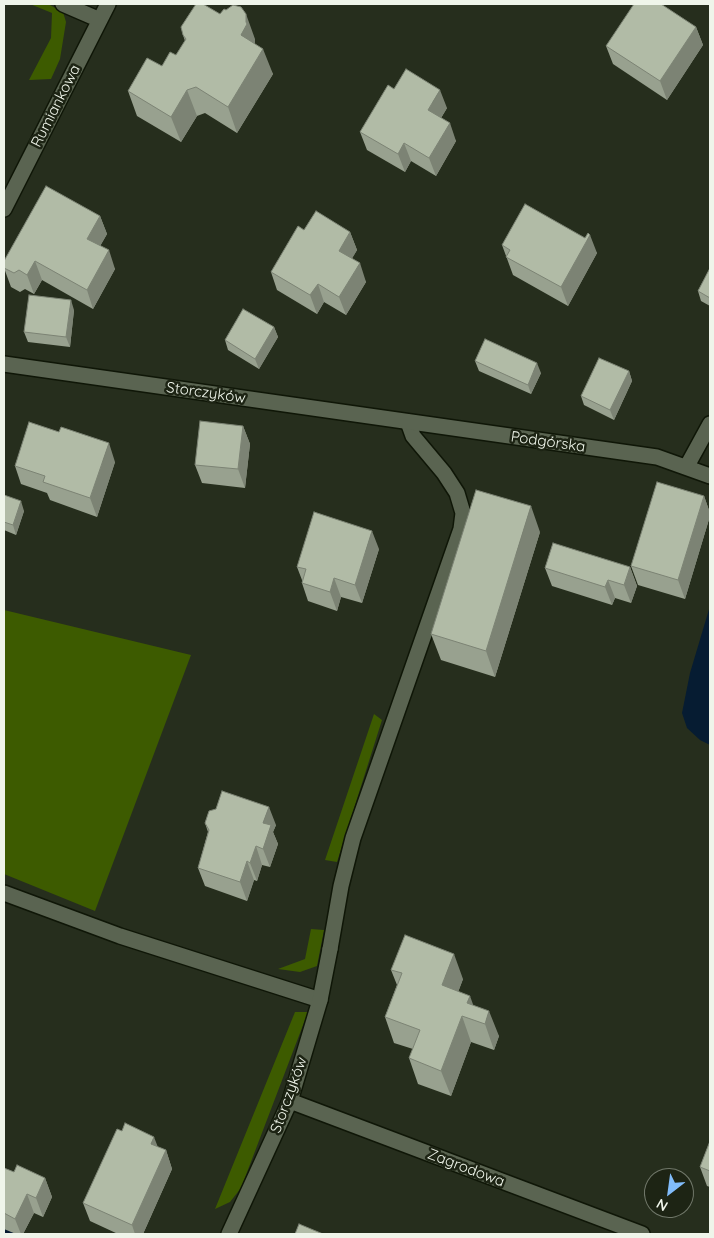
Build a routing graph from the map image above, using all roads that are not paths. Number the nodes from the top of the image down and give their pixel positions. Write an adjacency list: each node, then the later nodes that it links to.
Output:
1 (63, 4): 3 (street)
2 (108, 4): 3 (street, Rumiankowa)
3 (100, 20): 4 (street, Rumiankowa)
4 (4, 209)
5 (4, 364): 6 (street, Storczyków)
6 (408, 422): 8 (street, Podgórska); 11 (street, Storczyków)
7 (710, 424): 8 (street)
8 (687, 466): 9 (street, Podgórska)
9 (710, 476)
10 (4, 893): 11 (street)
11 (320, 1000): 12 (street, Storczyków)
12 (290, 1101): 13 (street, Storczyków); 14 (street, Zagrodowa)
13 (230, 1234)
14 (642, 1234)

